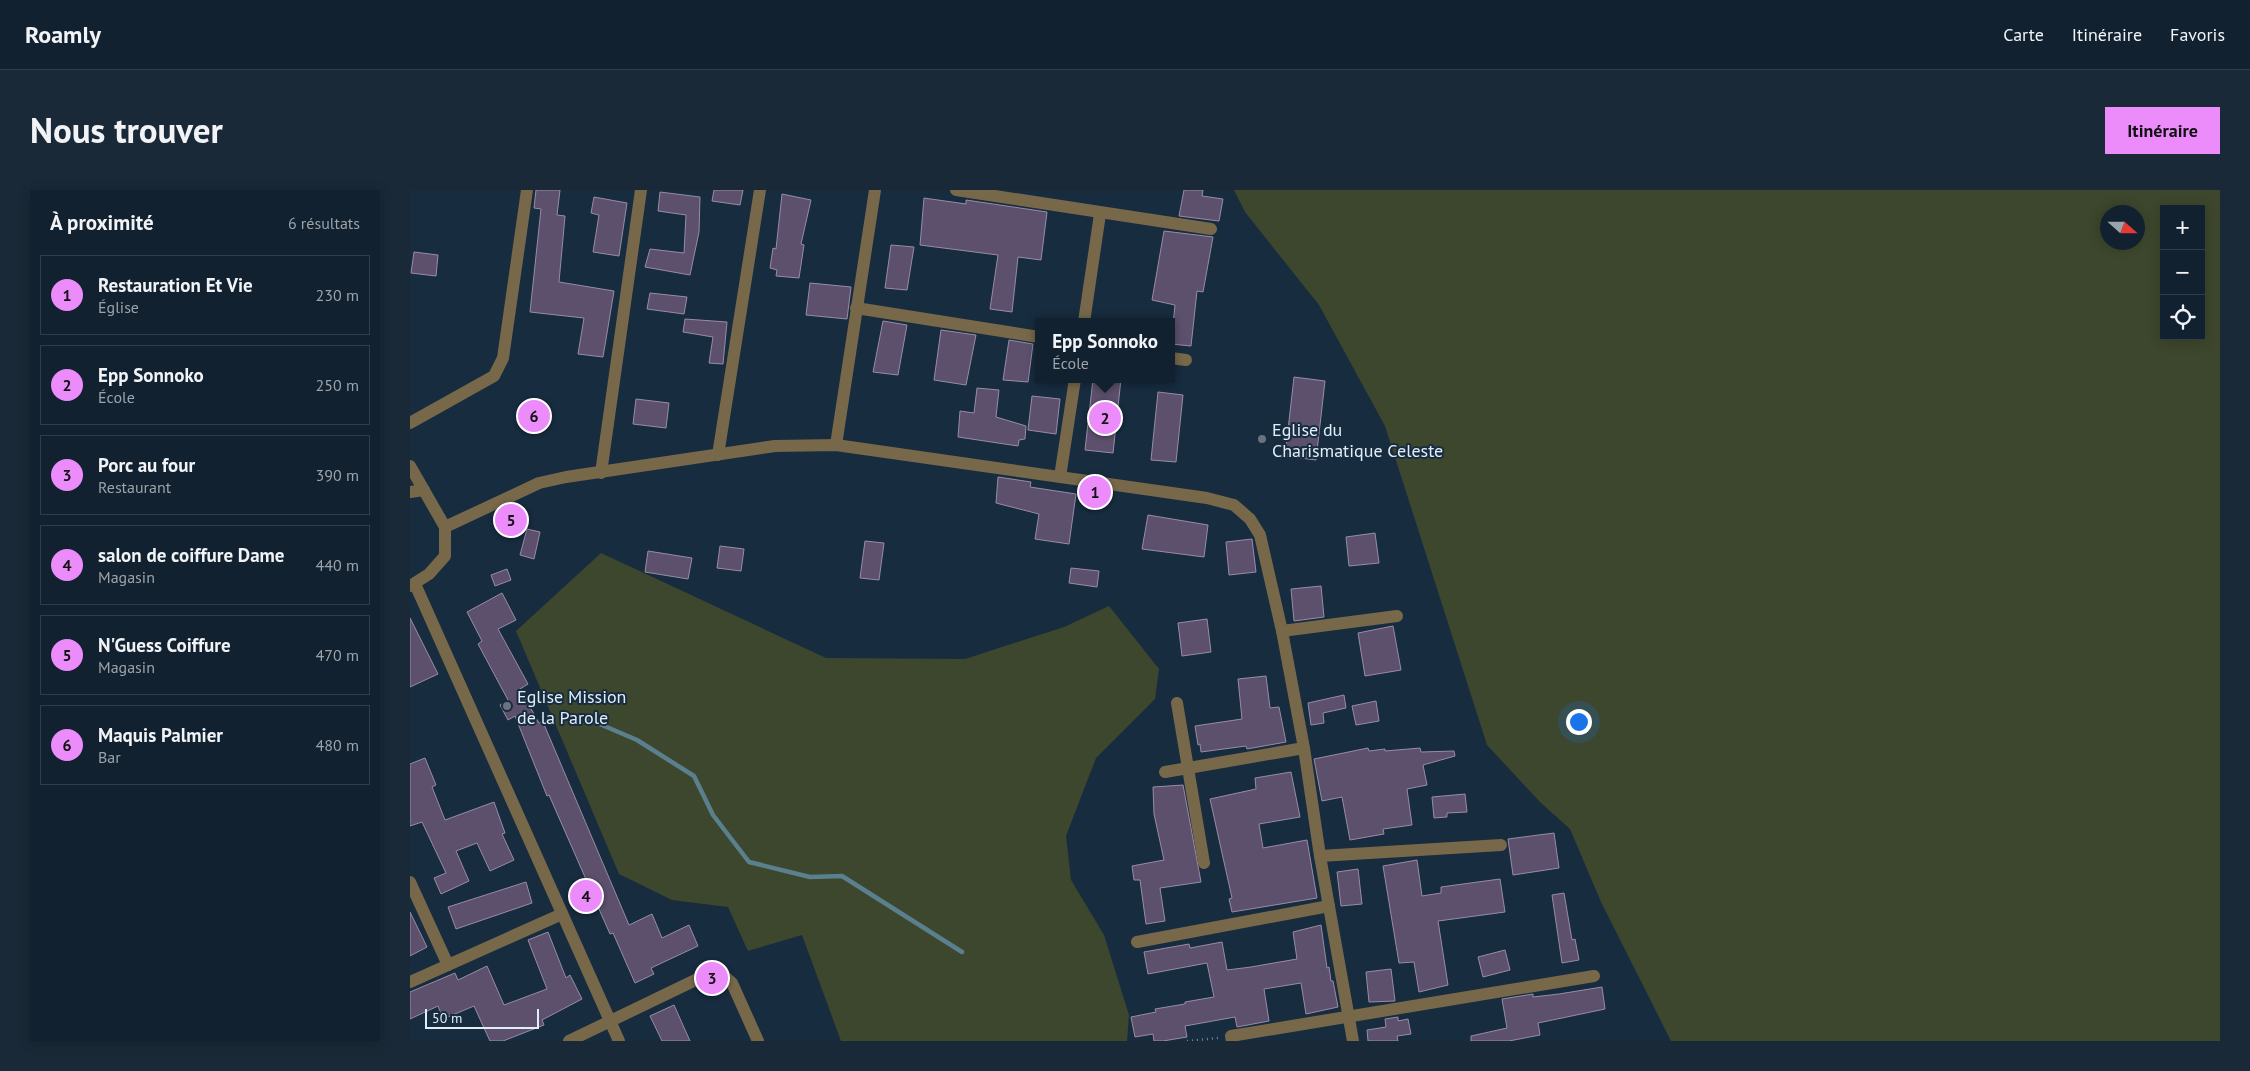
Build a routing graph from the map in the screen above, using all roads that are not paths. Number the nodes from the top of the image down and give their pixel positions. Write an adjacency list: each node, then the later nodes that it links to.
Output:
1 (527, 190): 14 (street)
2 (640, 190): 18 (street)
3 (760, 190): 16 (street)
4 (875, 190): 8 (street)
5 (956, 190): 6 (street)
6 (1100, 214): 7 (street); 9 (street)
7 (1211, 229)
8 (856, 308): 10 (street); 15 (street)
9 (1085, 318)
10 (1035, 336)
11 (1175, 359): 12 (street)
12 (1186, 360)
13 (1074, 383): 19 (street)
14 (410, 423)
15 (836, 445): 16 (street); 19 (street)
16 (718, 455): 18 (street)
17 (410, 466): 20 (street)
18 (601, 473): 22 (street)
19 (1060, 477): 25 (street)
20 (424, 490): 21 (street); 22 (street)
21 (410, 492)
22 (445, 527): 23 (street)
23 (413, 585): 35 (street)
24 (1397, 616): 25 (street)
25 (1282, 631): 27 (street)
26 (1177, 703): 28 (street)
27 (1304, 748): 28 (street); 31 (street)
28 (1188, 768): 29 (street); 32 (street)
29 (1165, 772)
30 (1501, 845): 31 (street)
31 (1320, 856): 34 (street)
32 (1204, 863)
33 (410, 882): 37 (street)
34 (1329, 906): 36 (street); 40 (street)
35 (562, 914): 37 (street); 41 (street)
36 (1137, 942)
37 (448, 965): 39 (street)
38 (1594, 976): 40 (street)
39 (410, 982)
40 (1349, 1018): 42 (street); 46 (street)
41 (610, 1022): 43 (street); 44 (street); 45 (street)
42 (1232, 1039)
43 (569, 1041)
44 (619, 1041)
45 (758, 1041)
46 (1353, 1041)

